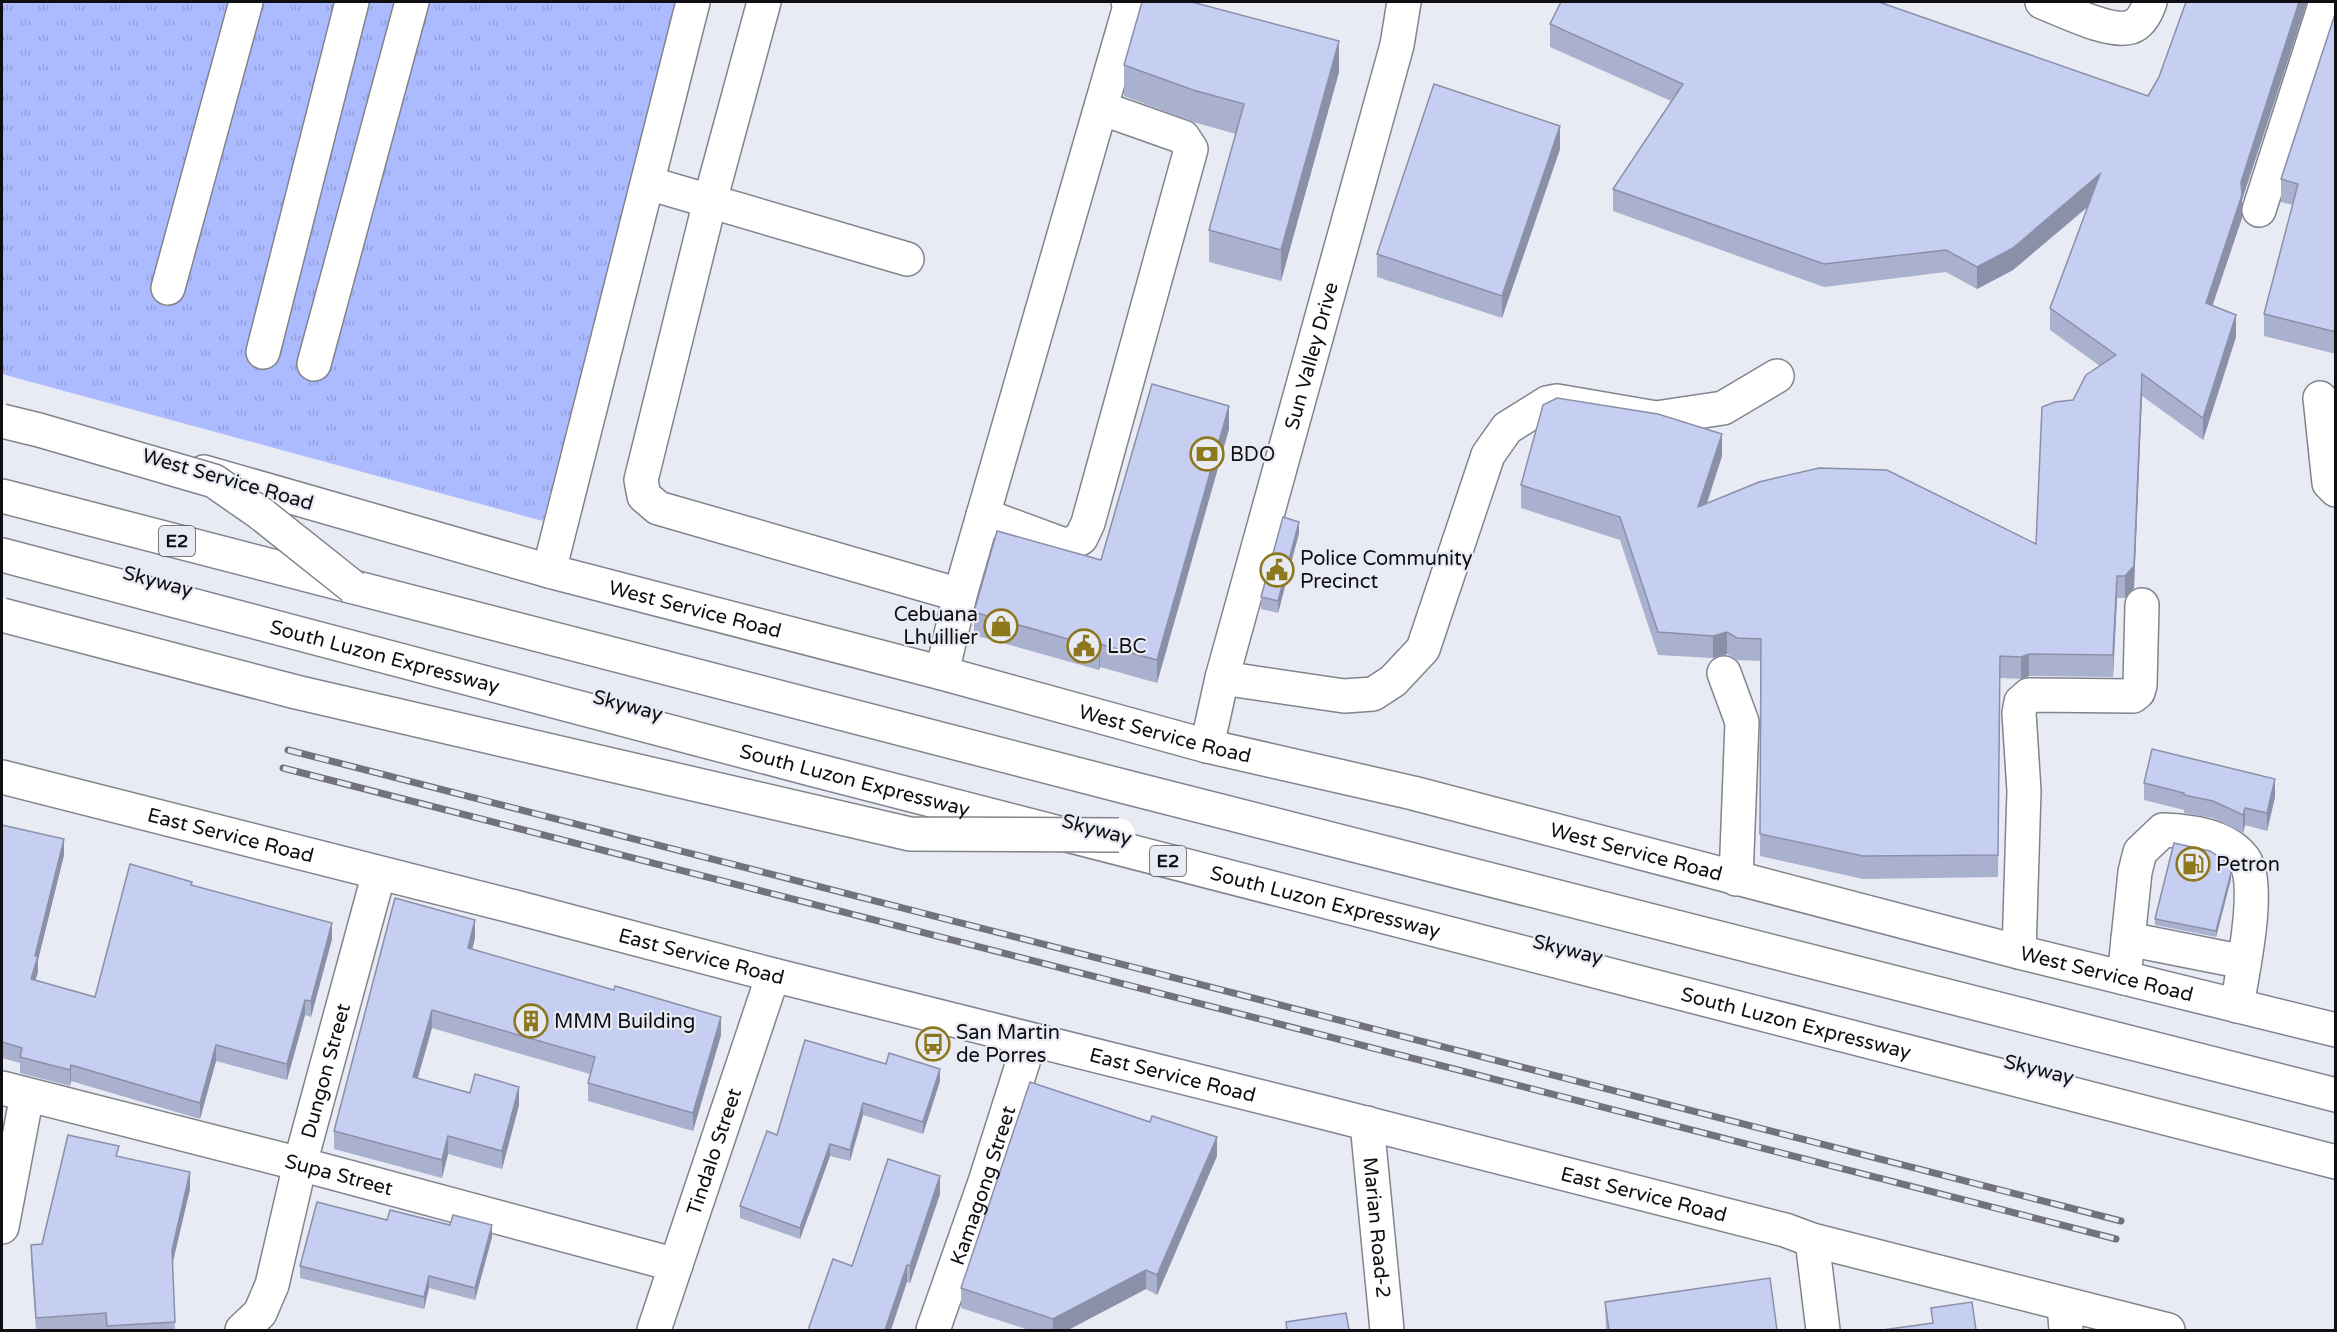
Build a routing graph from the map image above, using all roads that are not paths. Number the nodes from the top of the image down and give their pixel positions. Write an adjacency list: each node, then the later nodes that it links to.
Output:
1 (246, 2): 16 (main road)
2 (352, 2): 17 (main road)
3 (412, 2): 18 (main road)
4 (693, 2): 12 (main road)
5 (764, 2): 13 (main road)
6 (1128, 2): 11 (main road)
7 (1404, 2): 36 (main road, Sun Valley Drive)
8 (2042, 2): 9 (main road)
9 (2150, 2)
10 (2332, 2): 14 (main road)
11 (1101, 108): 26 (main road); 26 (main road)
12 (648, 183): 13 (main road); 29 (main road)
13 (710, 201): 15 (main road); 31 (main road)
14 (2259, 210)
15 (907, 259)
16 (168, 288)
17 (264, 352)
18 (314, 364)
19 (1777, 376): 36 (main road)
20 (2320, 398): 24 (main road)
21 (2, 414): 29 (main road, West Service Road)
22 (2, 421): 30 (main road, bridge)
23 (2, 482): 50 (main road, E2)
24 (2336, 490)
25 (2, 496): 30 (main road, E2)
26 (983, 515): 31 (main road)
27 (2, 540): 39 (main road, Skyway / E2, bridge)
28 (2, 555): 55 (main road, South Luzon Expressway / E2)
29 (549, 571): 35 (main road, West Service Road)
30 (353, 586): 52 (main road, E2)
31 (960, 595): 35 (main road)
32 (2142, 605): 43 (main road)
33 (2, 615): 39 (main road, bridge)
34 (1724, 673): 41 (main road)
35 (942, 674): 37 (main road, West Service Road)
36 (1222, 678): 37 (main road, Sun Valley Drive)
37 (1207, 746): 41 (main road, West Service Road)
38 (2, 777): 40 (main road, East Service Road)
39 (1119, 835): 54 (main road, Skyway / E2)
40 (379, 873): 45 (main road, East Service Road); 56 (main road, Dungon Street)
41 (1736, 879): 43 (main road, West Service Road)
42 (2128, 939): 44 (main road); 44 (main road); 46 (main road)
43 (2019, 952): 46 (main road, West Service Road)
44 (2244, 962): 47 (main road)
45 (773, 975): 49 (main road, East Service Road); 59 (main road, Tindalo Street)
46 (2124, 978): 47 (main road, West Service Road)
47 (2237, 1006): 48 (main road, West Service Road)
48 (2336, 1030)
49 (1030, 1040): 53 (main road, East Service Road); 63 (main road, Kamagong Street)
50 (2336, 1074)
51 (14, 1091): 56 (main road, Supa Street); 57 (main road)
52 (2336, 1095)
53 (1367, 1124): 58 (main road, East Service Road); 64 (main road, Marian Road-2)
54 (2336, 1144)
55 (2336, 1162)
56 (300, 1164): 59 (main road, Supa Street); 61 (main road, Dungon Street)
57 (2, 1227)
58 (1812, 1240): 60 (main road, East Service Road); 65 (main road)
59 (676, 1265): 62 (main road, Tindalo Street)
60 (2065, 1317): 66 (main road, East Service Road)
61 (242, 1330)
62 (654, 1330)
63 (933, 1330)
64 (1387, 1330)
65 (1823, 1330)
66 (2168, 1330)

